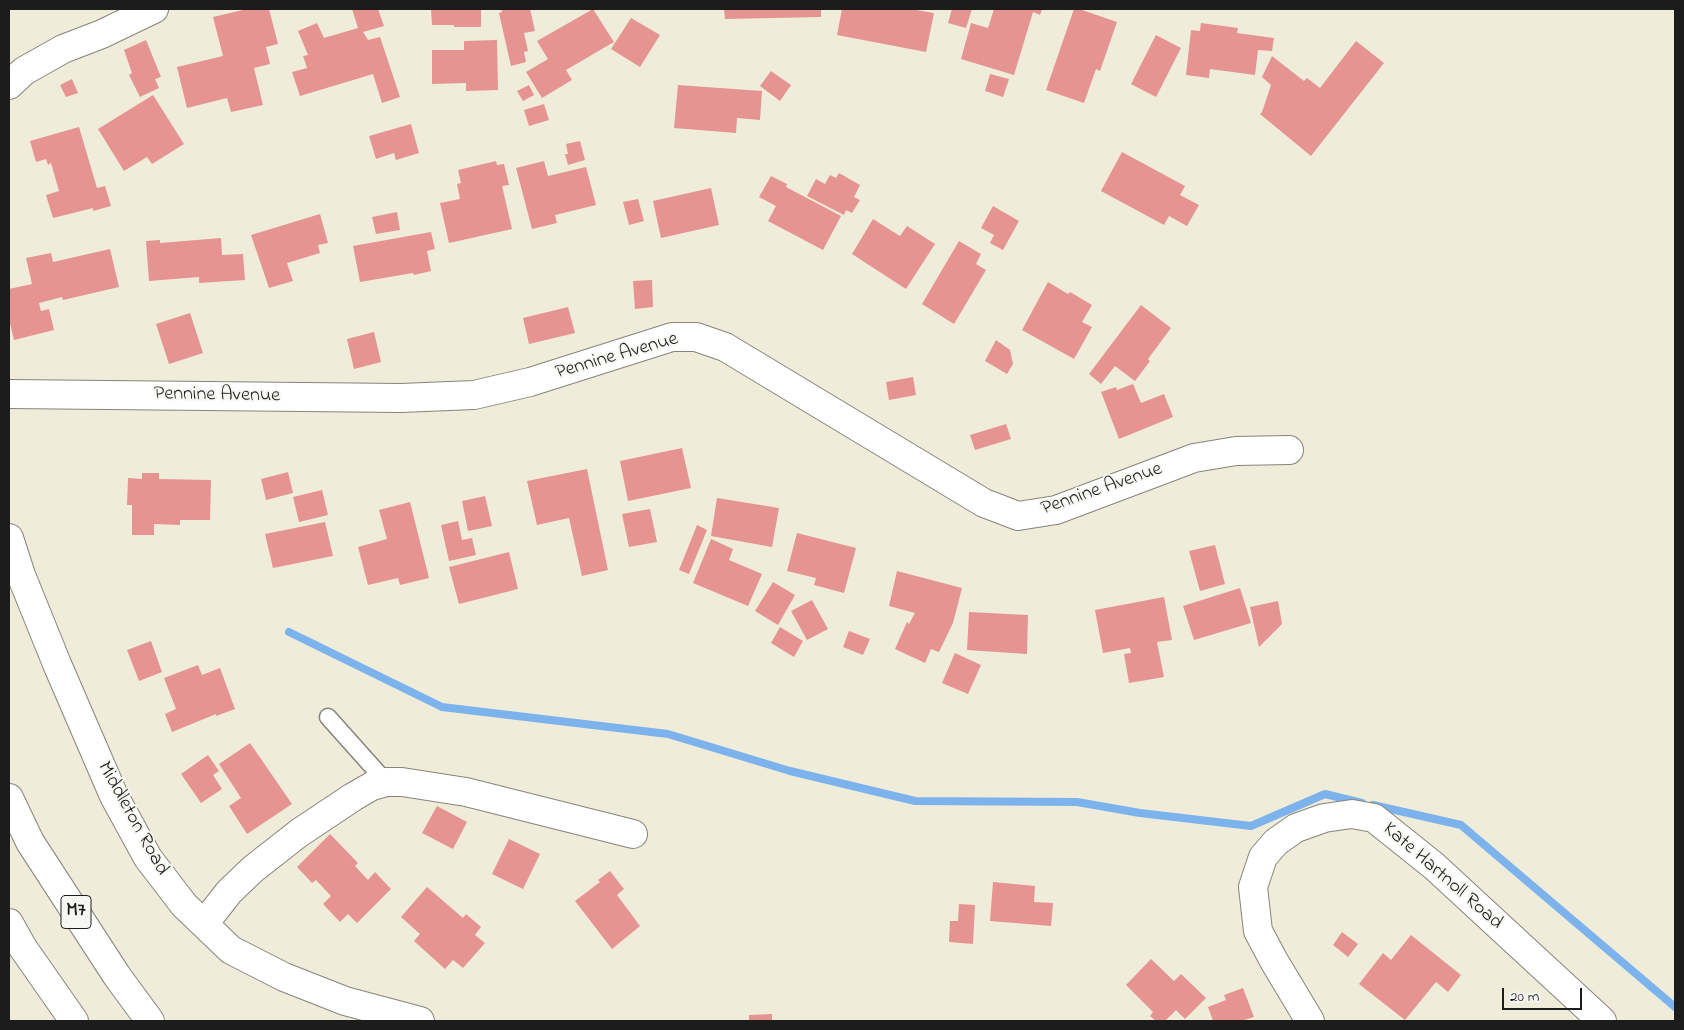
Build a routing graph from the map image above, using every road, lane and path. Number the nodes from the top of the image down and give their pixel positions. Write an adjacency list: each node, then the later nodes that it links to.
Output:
1 (154, 9): 2 (main road)
2 (9, 85)
3 (9, 394): 4 (main road, Pennine Avenue)
4 (1289, 450)
5 (9, 538): 11 (main road, Middleton Road)
6 (328, 717): 7 (lane)
7 (386, 782): 9 (main road); 11 (main road)
8 (9, 798): 13 (main road, M7)
9 (633, 834)
10 (9, 923): 12 (main road)
11 (204, 924): 14 (main road, Middleton Road)
12 (74, 1021)
13 (150, 1021)
14 (420, 1021)
15 (1310, 1021): 16 (main road, Kate Hartnoll Road)
16 (1602, 1021)

